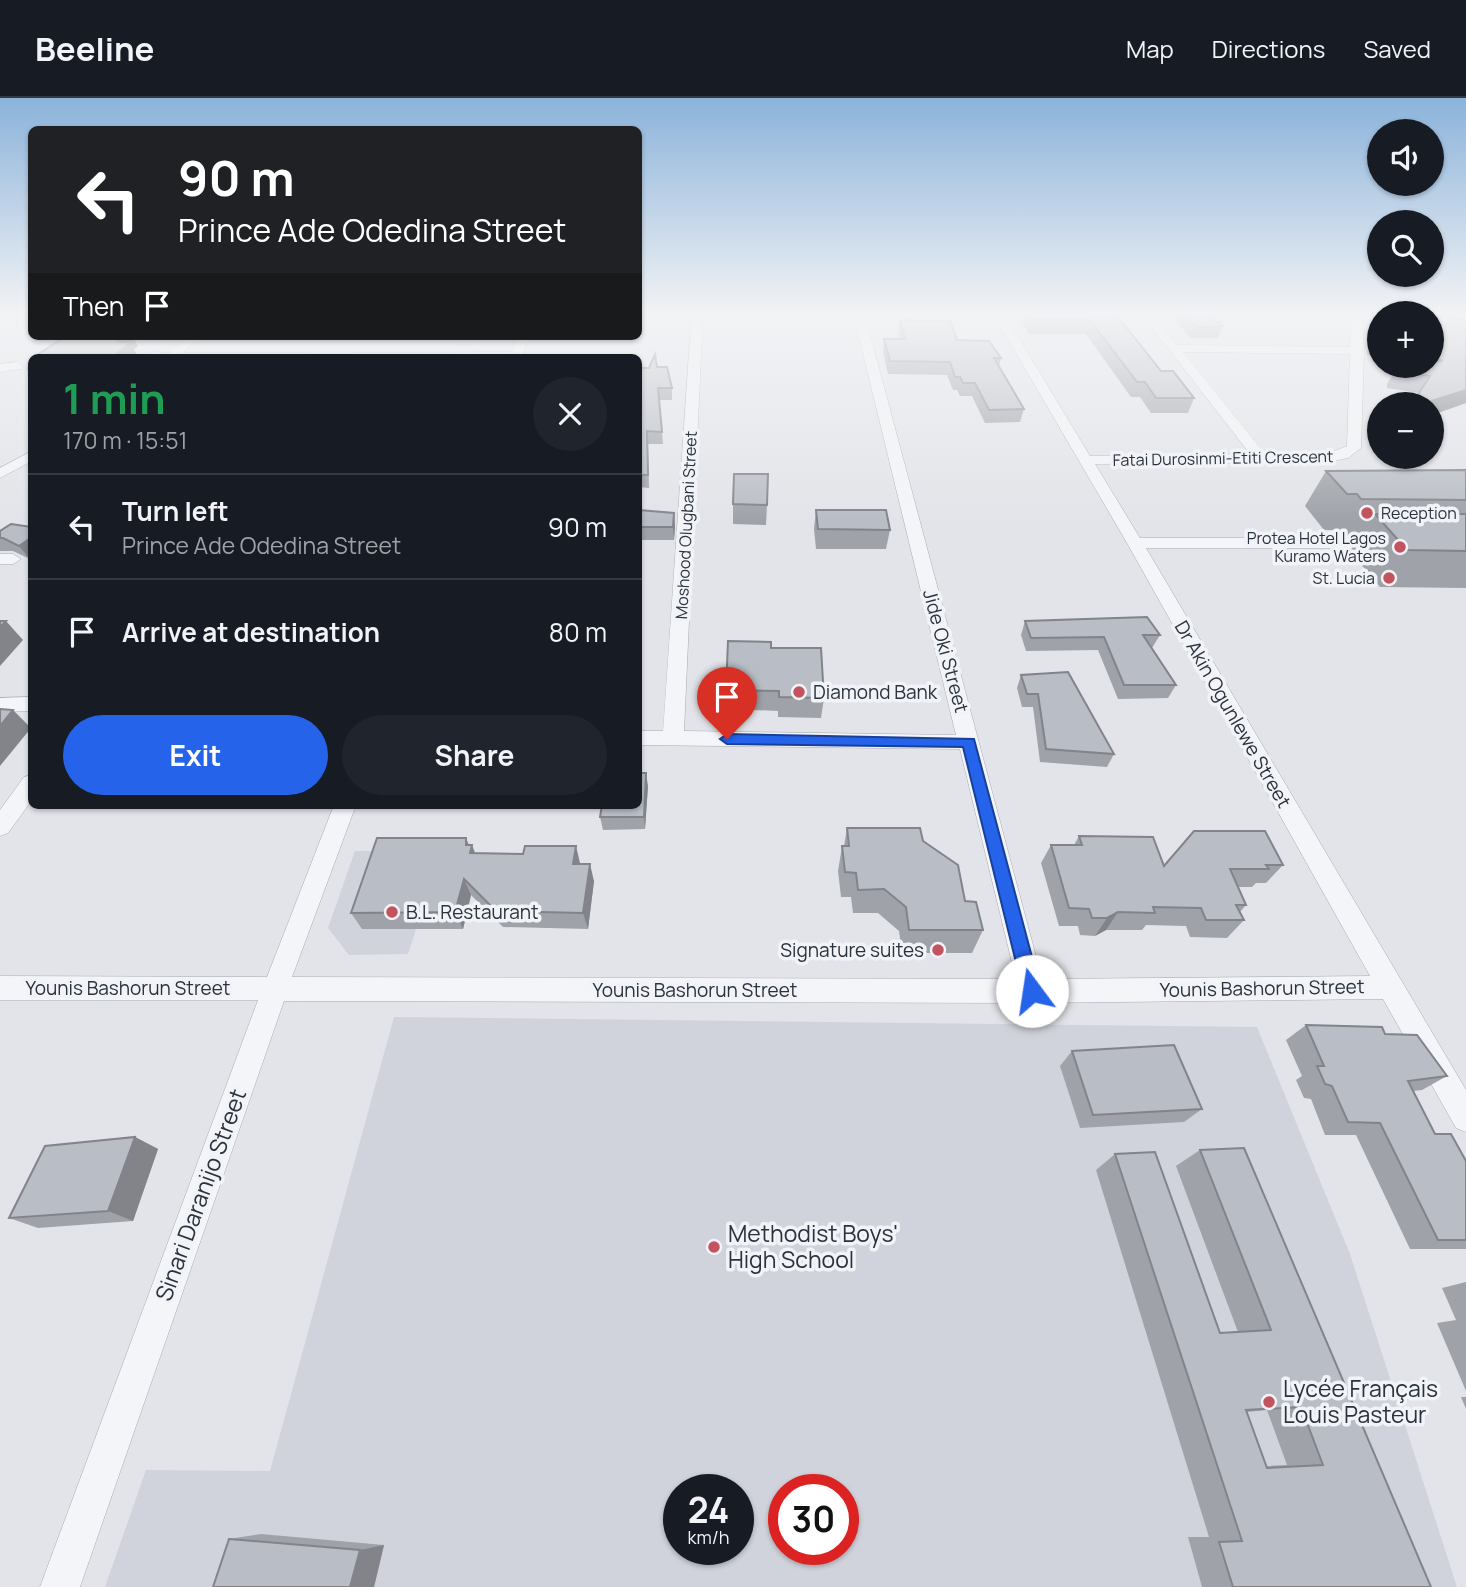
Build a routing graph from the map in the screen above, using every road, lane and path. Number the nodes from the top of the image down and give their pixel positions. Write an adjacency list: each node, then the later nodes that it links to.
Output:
1 (694, 381): 17 (street, Moshood Olugbani Street)
2 (876, 381): 18 (street, Jide Oki Street)
3 (1038, 381): 7 (street, Dr Akin Ogunlewe Street)
4 (1200, 381): 8 (street)
5 (1357, 381): 8 (street, Fatai Durosinmi-Etiti Crescent)
6 (28, 457): 9 (street)
7 (1085, 460): 8 (street, Fatai Durosinmi-Etiti Crescent); 12 (street, Dr Akin Ogunlewe Street)
8 (1262, 460)
9 (0, 474)
10 (28, 474): 11 (street)
11 (1, 489)
12 (1135, 543): 13 (street); 22 (street, Dr Akin Ogunlewe Street)
13 (1411, 543)
14 (28, 704): 15 (street)
15 (0, 705)
16 (642, 738): 17 (street)
17 (673, 738): 18 (street)
18 (969, 742): 25 (street, Jide Oki Street)
19 (28, 788): 21 (street)
20 (343, 809): 24 (street, Sinari Daranijo Street)
21 (0, 827)
22 (1389, 987): 25 (street, Younis Bashorun Street); 26 (street, Dr Akin Ogunlewe Street)
23 (0, 988): 24 (street, Younis Bashorun Street)
24 (275, 989): 25 (street, Younis Bashorun Street); 27 (street, Sinari Daranijo Street)
25 (1032, 991)
26 (1466, 1118)
27 (60, 1587)

